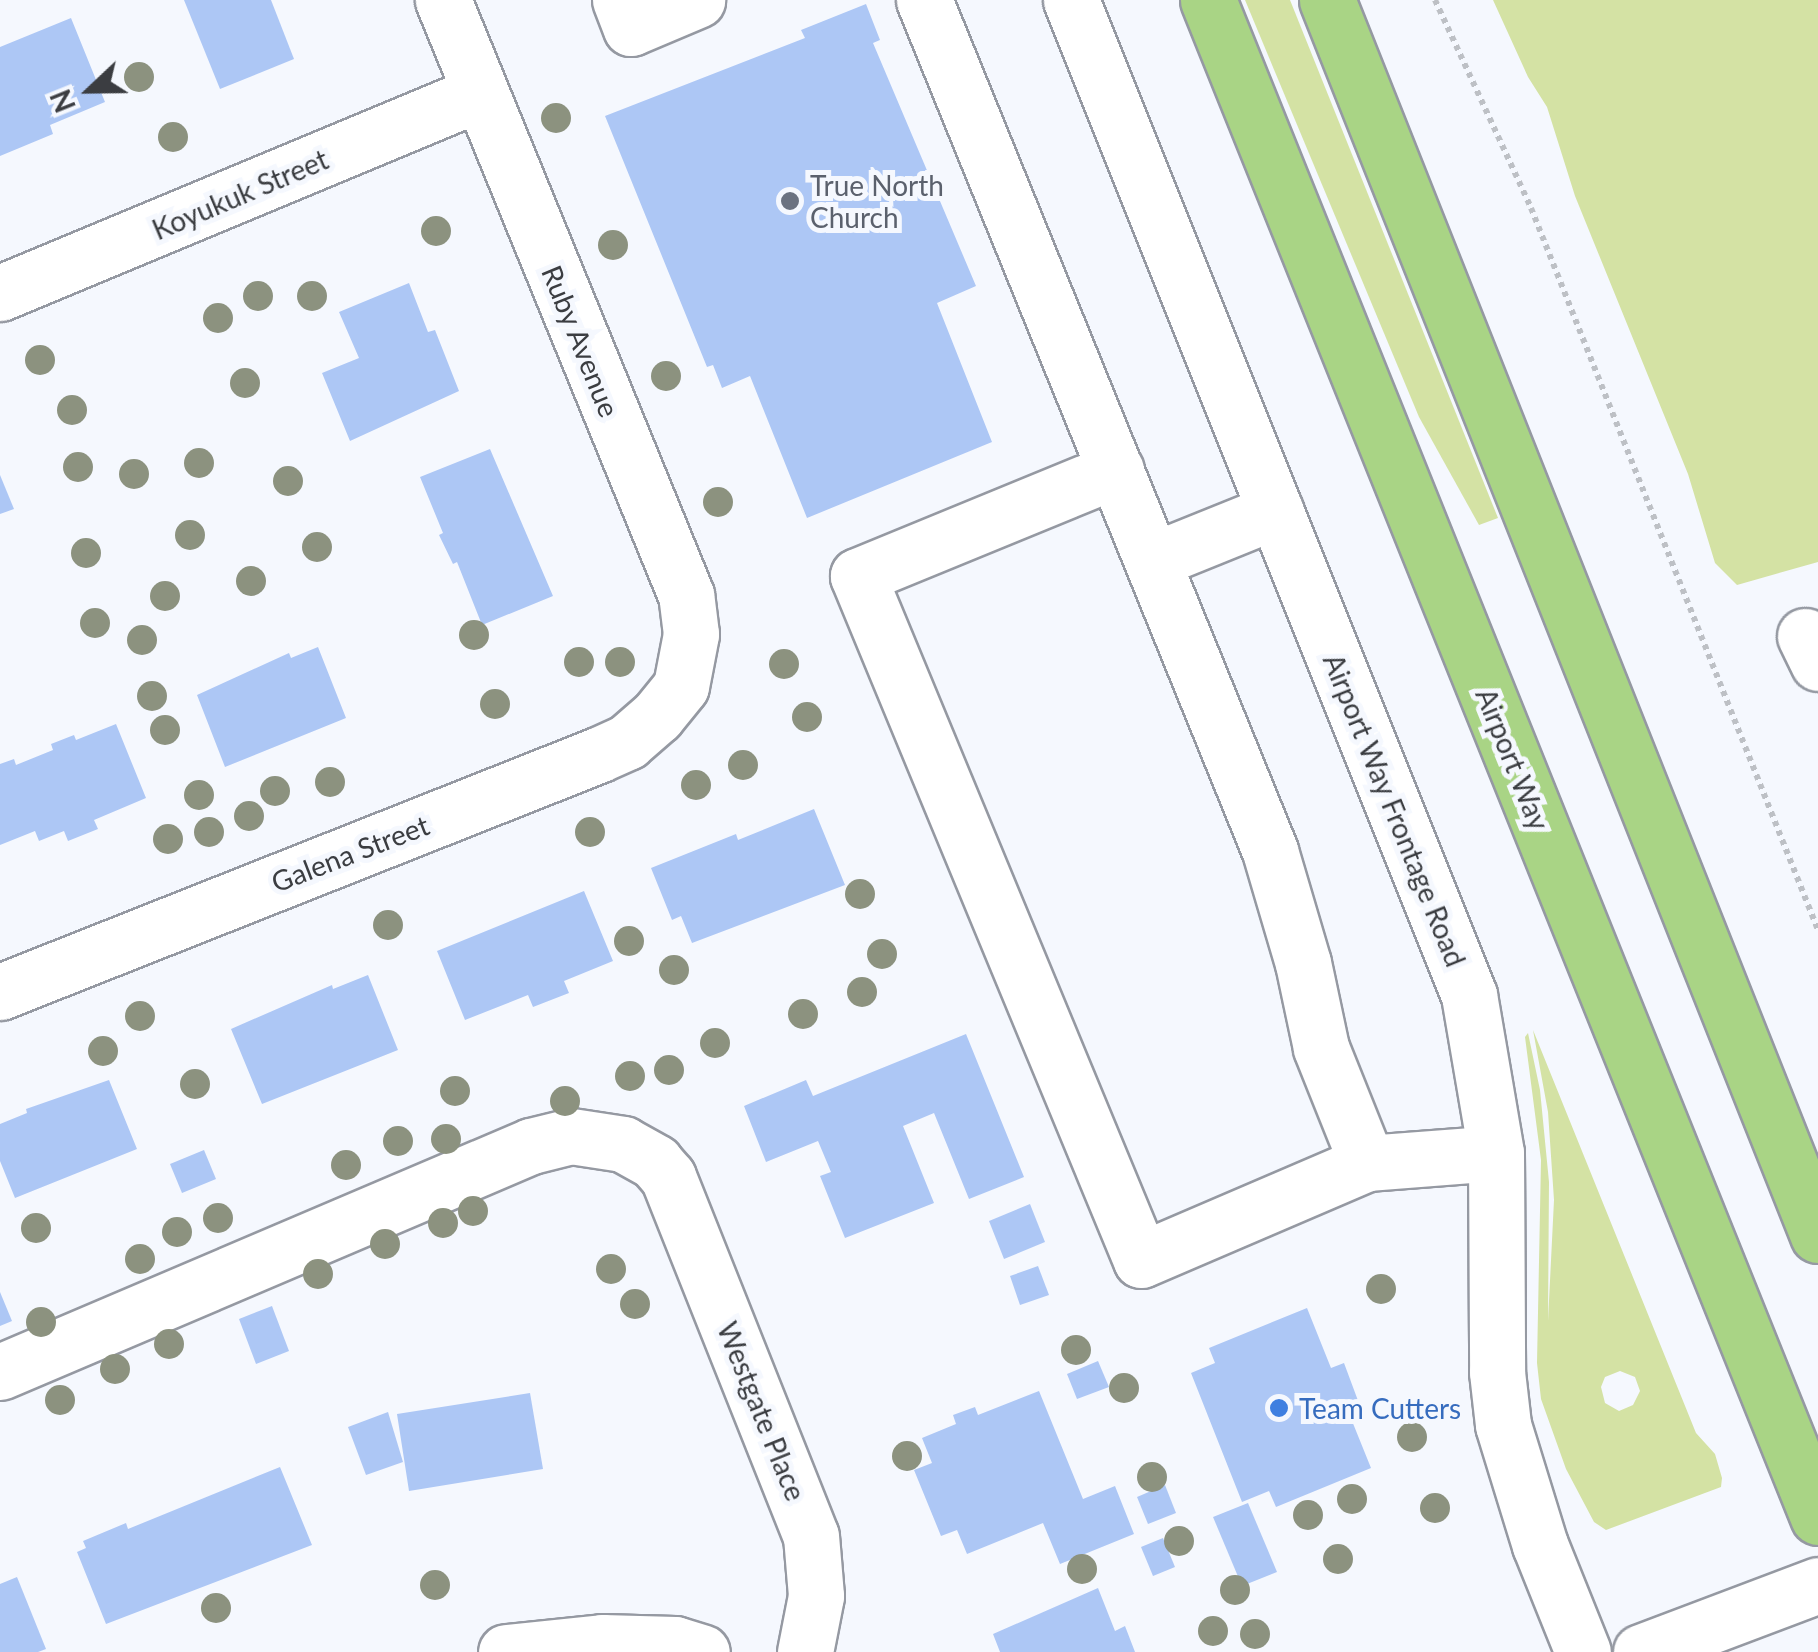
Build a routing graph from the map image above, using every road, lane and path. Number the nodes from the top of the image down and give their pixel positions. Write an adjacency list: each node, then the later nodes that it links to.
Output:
1 (443, 0): 9 (street, Ruby Avenue)
2 (620, 0): 3 (street)
3 (697, 0)
4 (924, 0): 11 (street)
5 (1071, 0): 12 (street, Airport Way Frontage Road)
6 (1208, 0): 21 (main road, Airport Way)
7 (1327, 0): 19 (main road)
8 (1435, 0): 15 (path)
9 (480, 93): 10 (street, Koyukuk Street); 14 (street, Ruby Avenue)
10 (0, 293)
11 (1116, 470): 13 (street); 18 (street)
12 (1275, 510): 13 (street); 17 (street, Airport Way Frontage Road)
13 (1154, 560): 18 (street)
14 (681, 686): 16 (street, Galena Street)
15 (1818, 930)
16 (0, 992)
17 (1496, 1153): 18 (street); 26 (street, Airport Way Frontage Road)
18 (1367, 1163)
19 (1818, 1235)
20 (0, 1372): 25 (street, Westgate Place)
21 (1818, 1517)
22 (1818, 1585): 27 (street)
23 (506, 1652): 24 (street)
24 (702, 1652)
25 (805, 1652)
26 (1583, 1652)
27 (1642, 1652)

